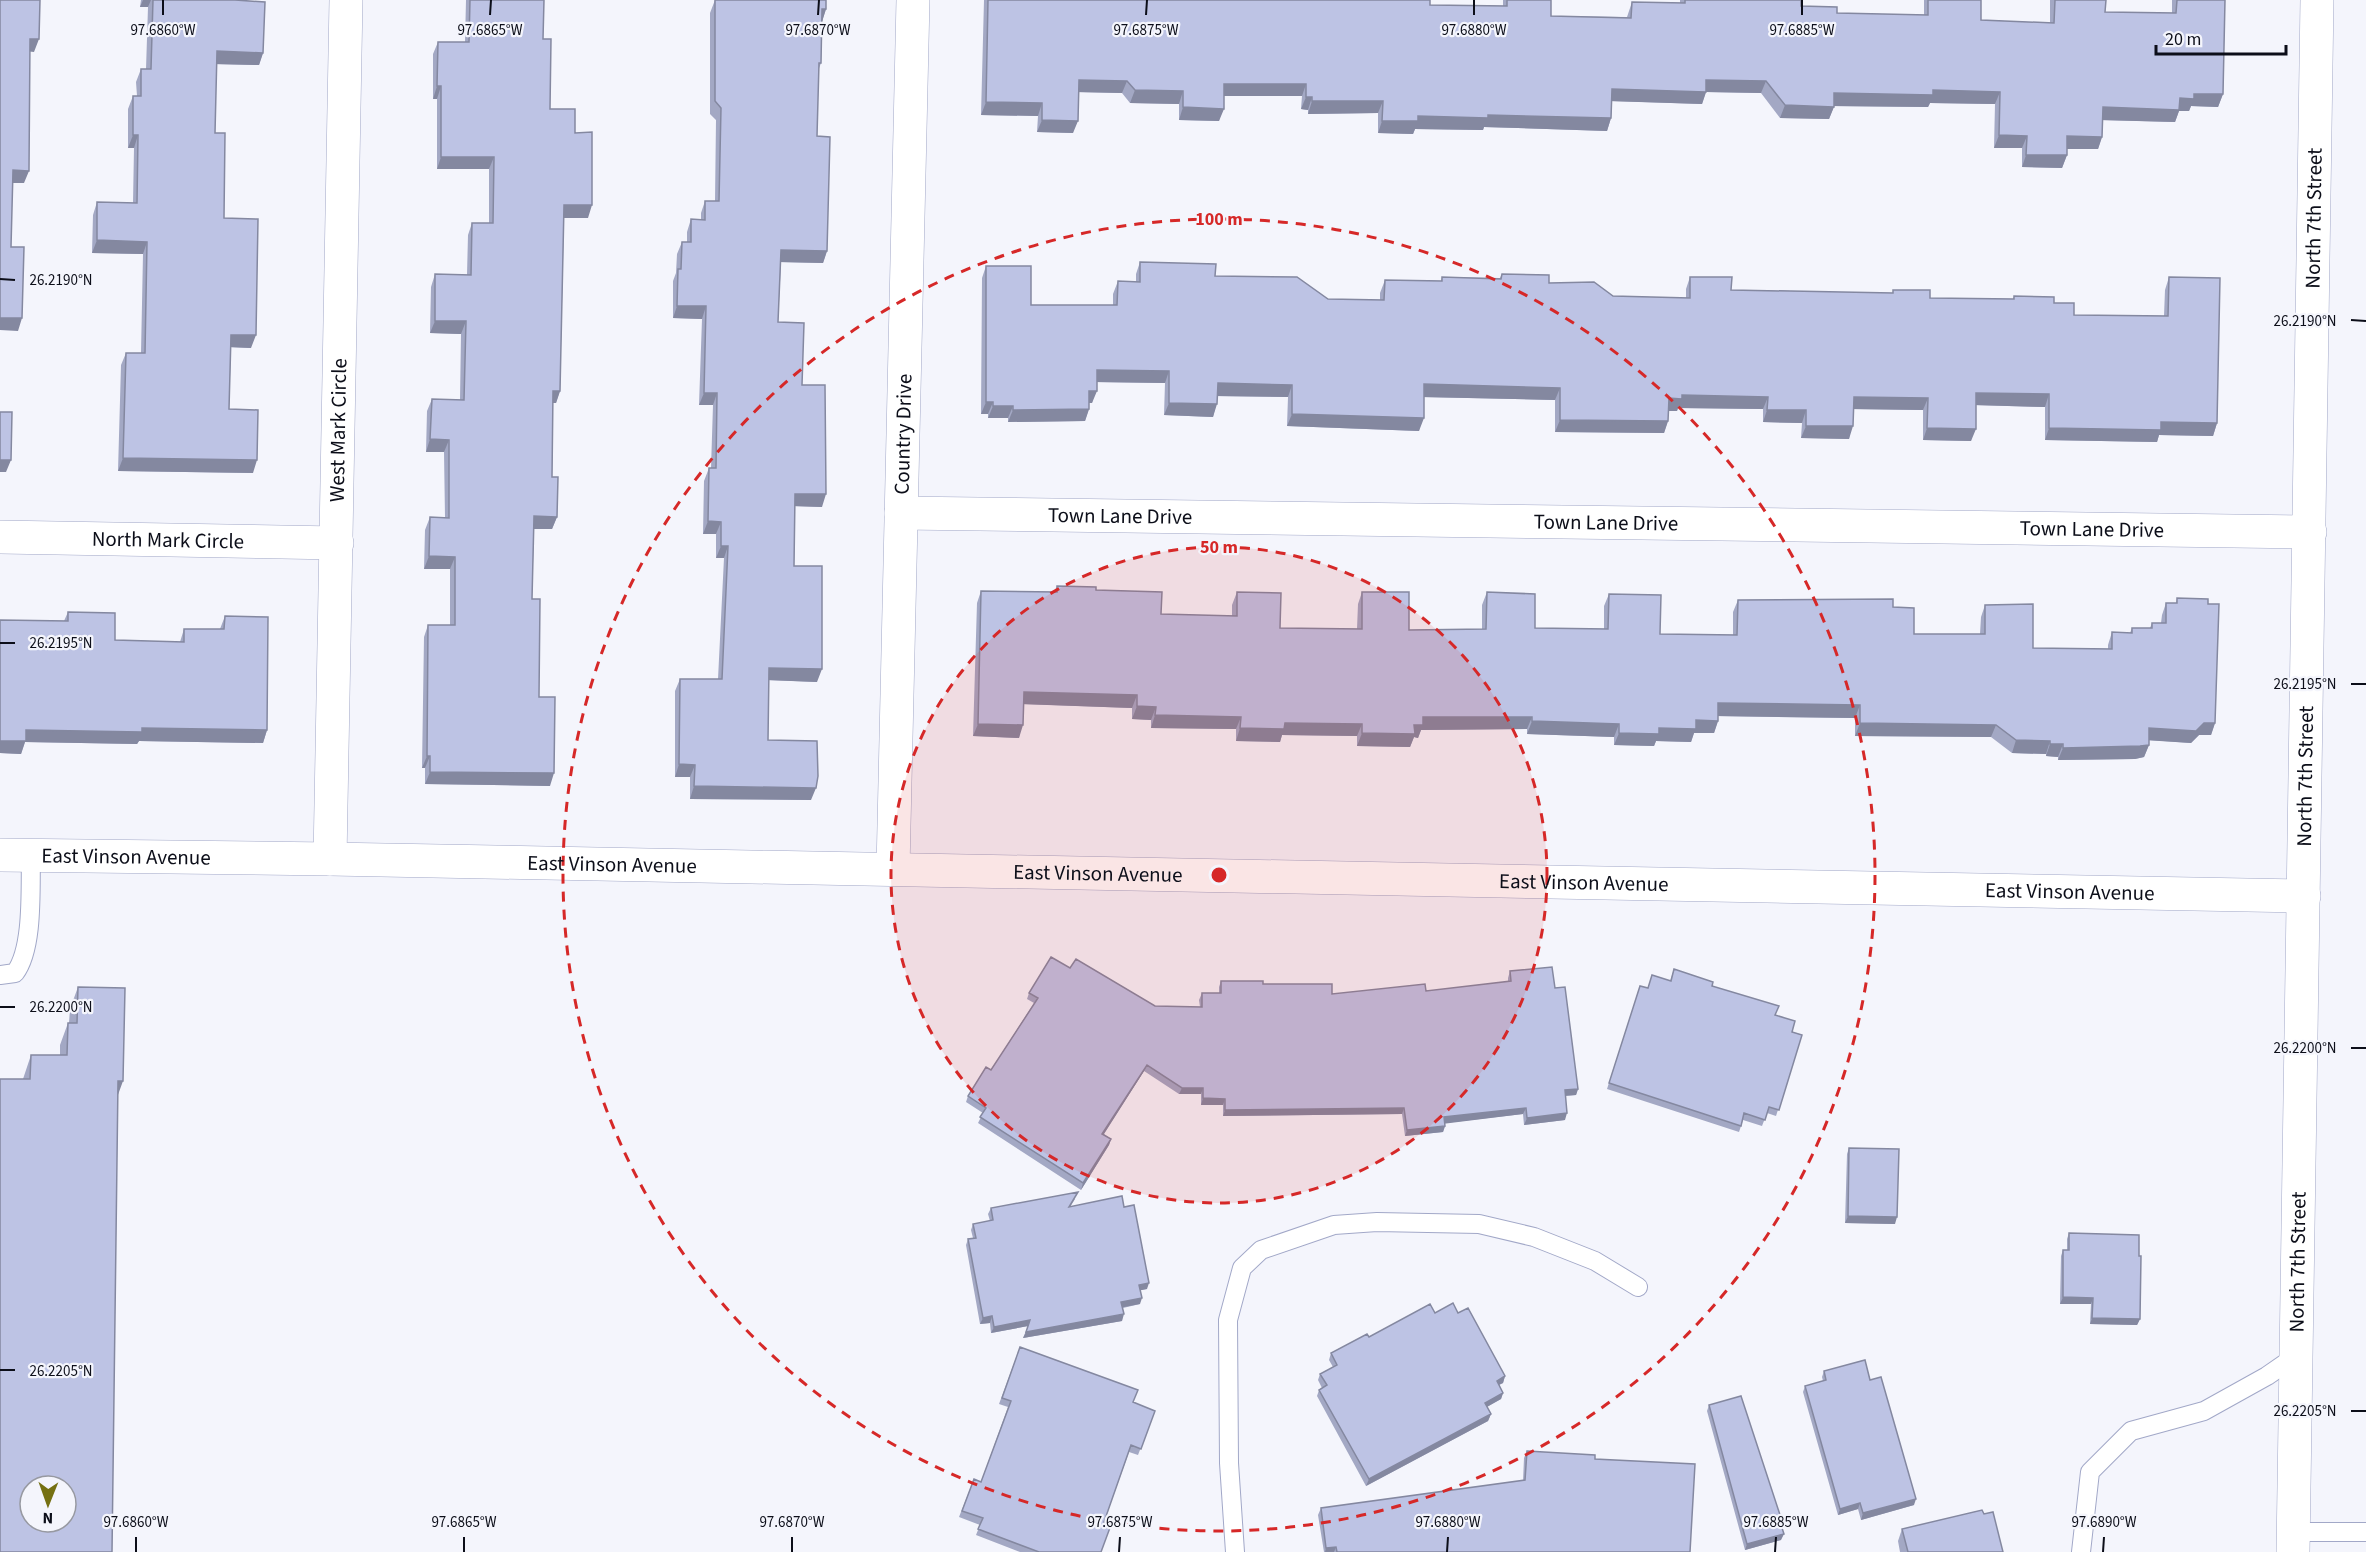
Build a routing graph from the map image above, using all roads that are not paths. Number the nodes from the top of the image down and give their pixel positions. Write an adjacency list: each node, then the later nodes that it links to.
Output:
1 (346, 0): 7 (street, West Mark Circle)
2 (913, 0): 4 (street, Country Drive)
3 (2318, 0): 5 (street, North 7th Street)
4 (901, 513): 5 (street, Town Lane Drive); 10 (street, Country Drive)
5 (2310, 532): 11 (street, North 7th Street)
6 (0, 537): 7 (street, North Mark Circle)
7 (337, 543): 9 (street, West Mark Circle)
8 (16, 855): 9 (street, East Vinson Avenue); 12 (lane)
9 (330, 859): 10 (street, East Vinson Avenue)
10 (893, 869): 11 (street, East Vinson Avenue)
11 (2304, 896): 14 (street, North 7th Street)
12 (0, 975)
13 (1638, 1287): 17 (lane)
14 (2296, 1356): 16 (street, North 7th Street); 18 (lane)
15 (2366, 1532): 16 (lane)
16 (2293, 1542)
17 (1235, 1552)
18 (2080, 1552)

